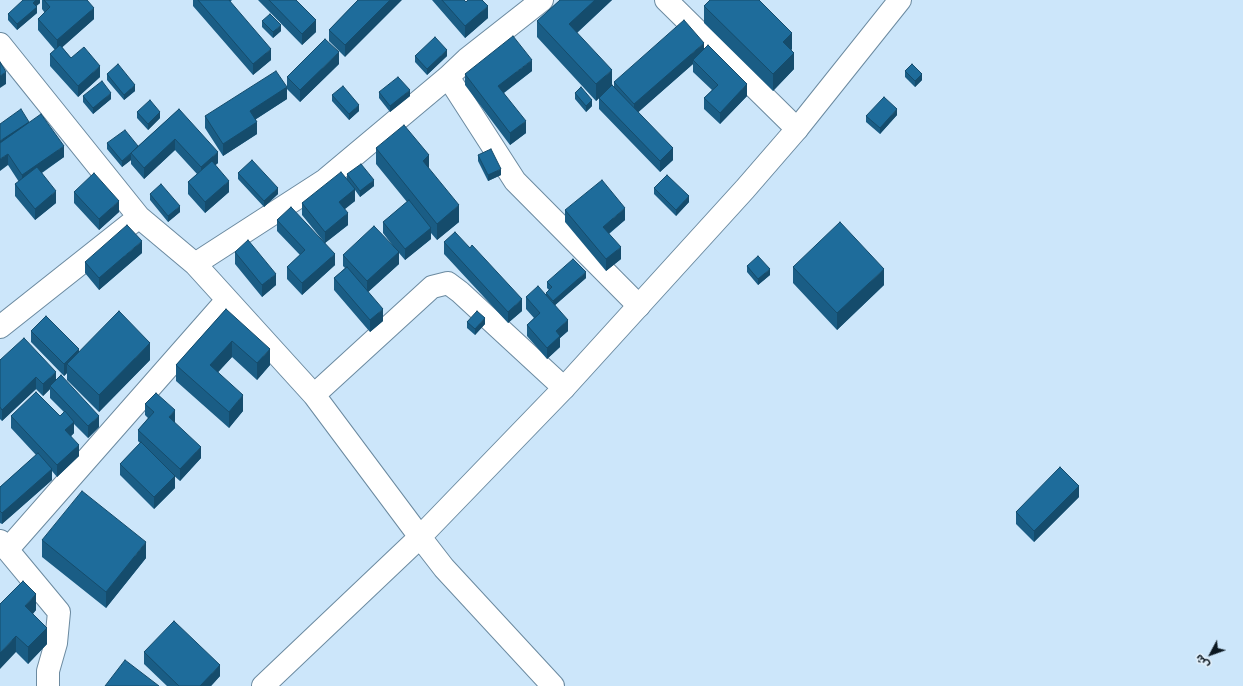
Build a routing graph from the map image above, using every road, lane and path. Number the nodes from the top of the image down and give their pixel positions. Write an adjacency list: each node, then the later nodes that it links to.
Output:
1 (542, 0): 5 (street)
2 (666, 0): 6 (street)
3 (900, 0): 6 (street)
4 (0, 44): 7 (street)
5 (448, 77): 8 (street); 10 (street)
6 (797, 129): 10 (street)
7 (139, 217): 8 (street); 11 (street)
8 (195, 264): 9 (street)
9 (227, 300): 13 (street); 15 (street)
10 (639, 306): 12 (street)
11 (0, 327)
12 (564, 388): 13 (street); 14 (street)
13 (314, 394): 14 (street)
14 (420, 537): 17 (street); 18 (street)
15 (4, 545): 16 (street)
16 (48, 686)
17 (263, 686)
18 (553, 686)

